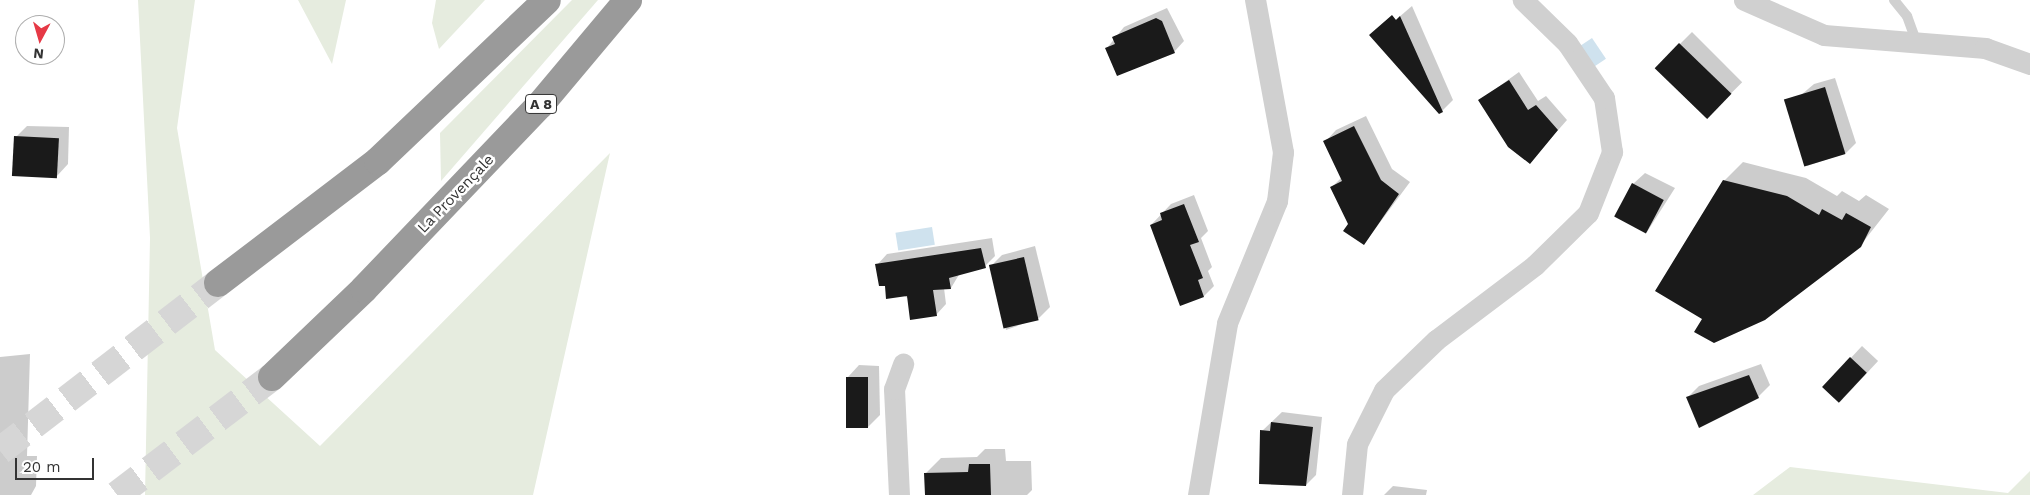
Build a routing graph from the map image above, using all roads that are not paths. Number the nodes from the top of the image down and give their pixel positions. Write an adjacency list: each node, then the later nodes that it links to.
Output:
1 (547, 0): 9 (highway)
2 (628, 0): 11 (highway, La Provençale / A 8)
3 (1255, 0): 13 (street)
4 (1522, 0): 14 (street)
5 (1744, 0): 7 (street)
6 (1894, 0): 7 (lane)
7 (1917, 44): 8 (street)
8 (2030, 64)
9 (218, 283)
10 (903, 364): 12 (street)
11 (272, 376)
12 (899, 495)
13 (1198, 495)
14 (1352, 495)

